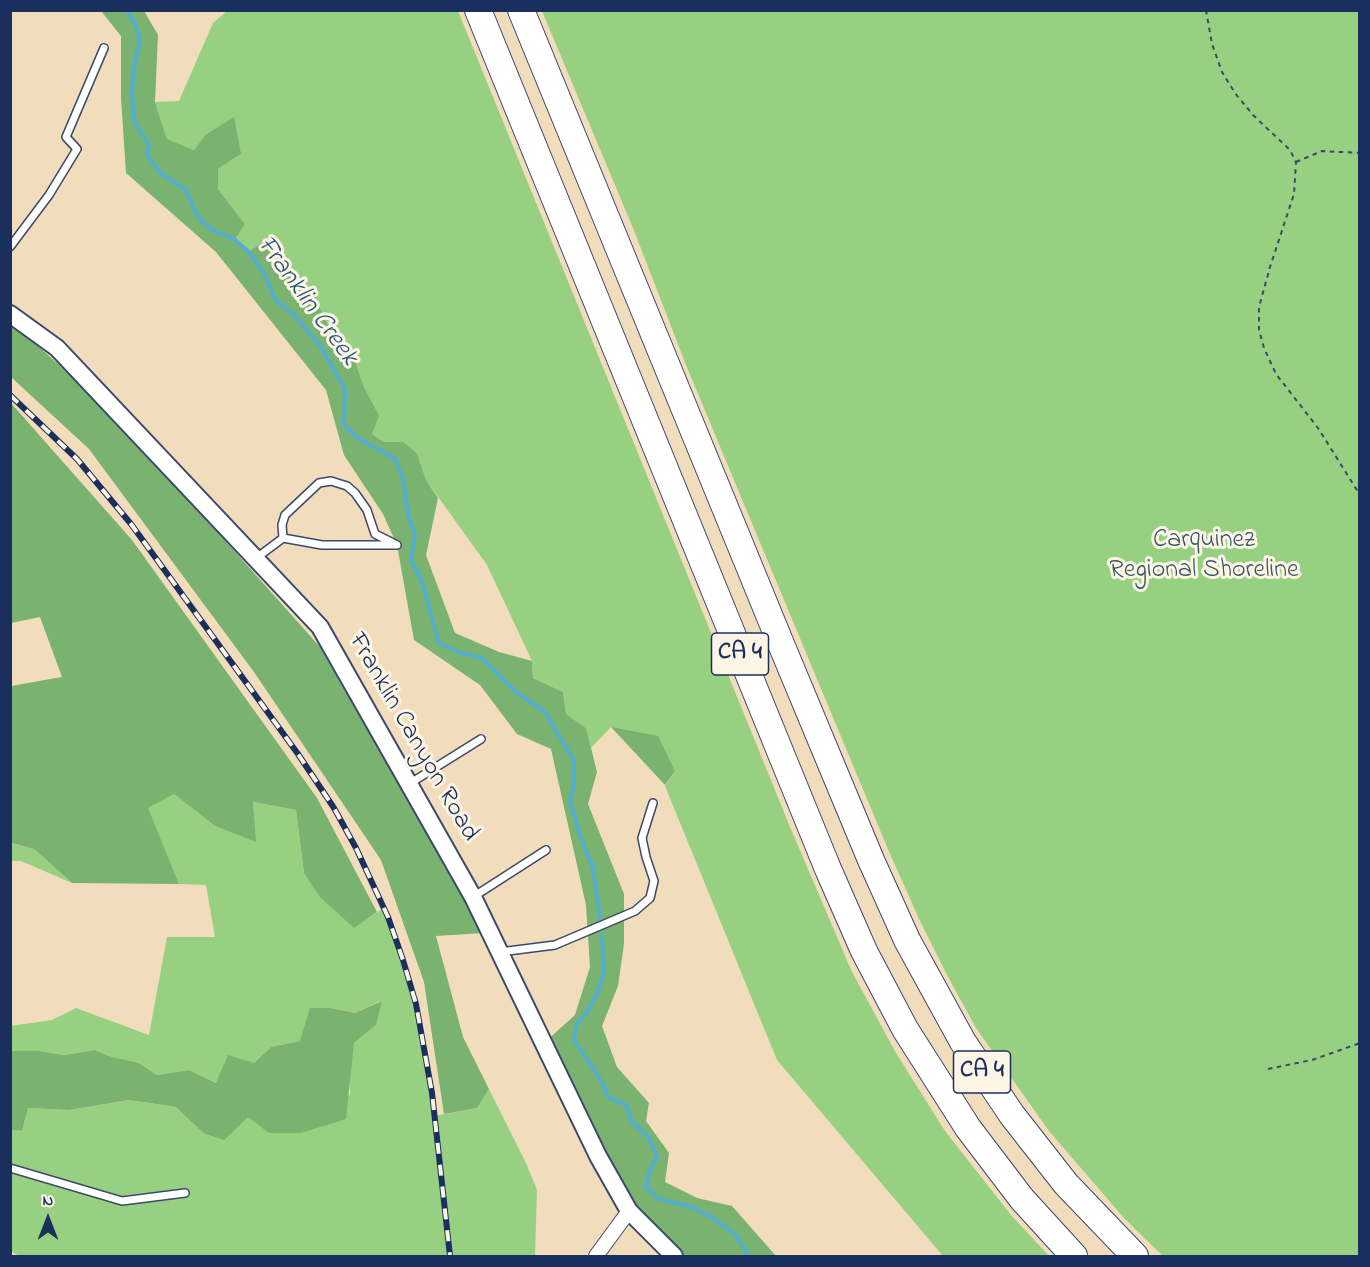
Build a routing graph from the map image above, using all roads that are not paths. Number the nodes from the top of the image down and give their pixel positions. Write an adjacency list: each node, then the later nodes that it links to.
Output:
1 (478, 10): 19 (highway, CA 4)
2 (521, 10): 20 (highway, CA 4)
3 (104, 48): 4 (lane)
4 (10, 247)
5 (10, 314): 7 (street, Franklin Canyon Road)
6 (283, 538): 6 (lane); 7 (lane)
7 (255, 559): 9 (street, Franklin Canyon Road)
8 (481, 739): 9 (lane)
9 (409, 784): 12 (street, Franklin Canyon Road)
10 (653, 803): 13 (lane)
11 (546, 850): 12 (lane)
12 (473, 897): 13 (street, Franklin Canyon Road)
13 (500, 952): 16 (street, Franklin Canyon Road)
14 (10, 1168): 15 (lane)
15 (185, 1192)
16 (629, 1211): 17 (street); 18 (street, Franklin Canyon Road)
17 (596, 1257)
18 (674, 1257)
19 (1074, 1257)
20 (1135, 1257)

